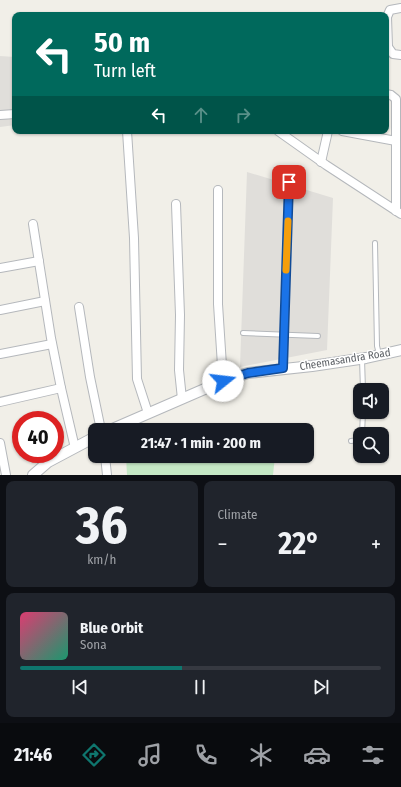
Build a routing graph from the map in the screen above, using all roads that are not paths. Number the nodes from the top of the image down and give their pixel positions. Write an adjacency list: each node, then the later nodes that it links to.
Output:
1 (401, 8): 2 (street)
2 (389, 12)
3 (389, 50): 4 (street)
4 (401, 55)
5 (389, 94): 12 (street)
6 (12, 114): 7 (street)
7 (0, 115)
8 (127, 134): 39 (street)
9 (285, 134): 13 (street)
10 (327, 134): 13 (street)
11 (358, 134): 12 (street)
12 (396, 141): 17 (street)
13 (321, 162): 17 (street)
14 (289, 182): 26 (lane)
15 (218, 190): 34 (street)
16 (176, 204): 37 (street)
17 (399, 212)
18 (33, 224): 20 (street)
19 (375, 243): 31 (lane)
20 (39, 261): 21 (street); 22 (street)
21 (0, 268)
22 (45, 301): 24 (street); 28 (street)
23 (79, 307): 40 (street)
24 (0, 310)
25 (244, 333): 26 (lane)
26 (284, 335): 27 (lane); 33 (lane)
27 (318, 336)
28 (52, 344): 30 (street); 36 (street)
29 (401, 350): 31 (street, Cheemasandra Road)
30 (0, 354)
31 (379, 355): 32 (street, Cheemasandra Road)
32 (362, 358): 33 (street, Cheemasandra Road); 35 (lane)
33 (283, 368): 34 (street, Cheemasandra Road)
34 (223, 381): 37 (street, Cheemasandra Road)
35 (363, 383)
36 (61, 388): 38 (street); 44 (street)
37 (182, 399): 39 (street, Cheemasandra Road)
38 (0, 402)
39 (148, 413): 41 (street, Cheemasandra Road)
40 (100, 423)
41 (126, 423)
42 (88, 441): 44 (street)
43 (0, 443): 46 (street)
44 (75, 448): 47 (street)
45 (106, 463): 48 (street)
46 (6, 475)
47 (33, 475)
48 (107, 475)

